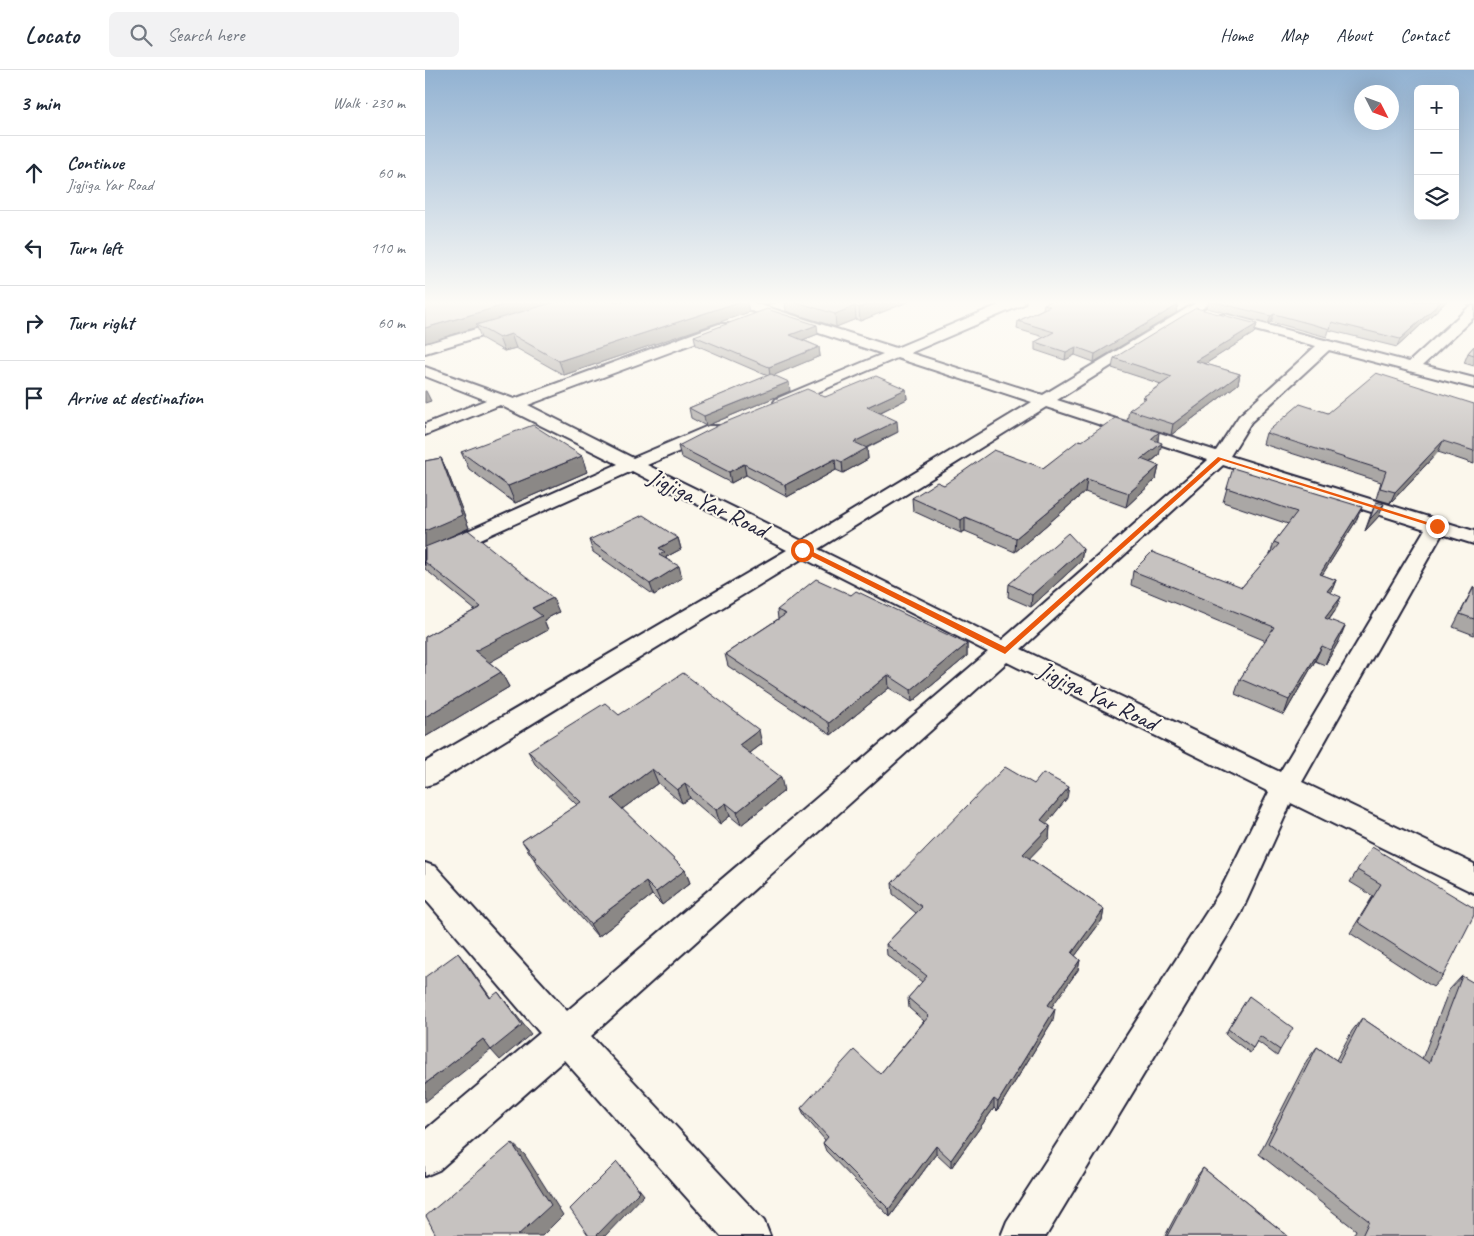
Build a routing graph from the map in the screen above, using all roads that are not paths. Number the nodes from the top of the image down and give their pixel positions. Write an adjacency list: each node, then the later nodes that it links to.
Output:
1 (641, 355): 12 (street)
2 (894, 355): 13 (street)
3 (901, 355): 11 (street)
4 (1113, 355): 11 (street)
5 (1314, 355): 16 (street)
6 (1368, 355): 8 (street)
7 (1424, 355): 8 (street)
8 (1411, 367): 10 (street)
9 (425, 371): 12 (street, Jigjiga Yar Road)
10 (1474, 383)
11 (1044, 401): 16 (street); 20 (street)
12 (506, 403): 15 (street); 17 (street, Jigjiga Yar Road)
13 (769, 408)
14 (732, 423): 17 (street)
15 (425, 430)
16 (1220, 458): 18 (street); 22 (street)
17 (631, 465): 20 (street, Jigjiga Yar Road); 21 (street)
18 (1437, 526): 19 (street); 24 (street)
19 (1474, 538)
20 (802, 550): 22 (street, Jigjiga Yar Road); 23 (street)
21 (425, 558)
22 (1005, 651): 24 (street, Jigjiga Yar Road); 27 (street)
23 (425, 775)
24 (1285, 787): 26 (street, Jigjiga Yar Road); 30 (street)
25 (425, 877): 27 (street)
26 (1474, 879)
27 (566, 1036): 28 (street); 29 (street)
28 (425, 1156)
29 (749, 1236)
30 (1021, 1236)

